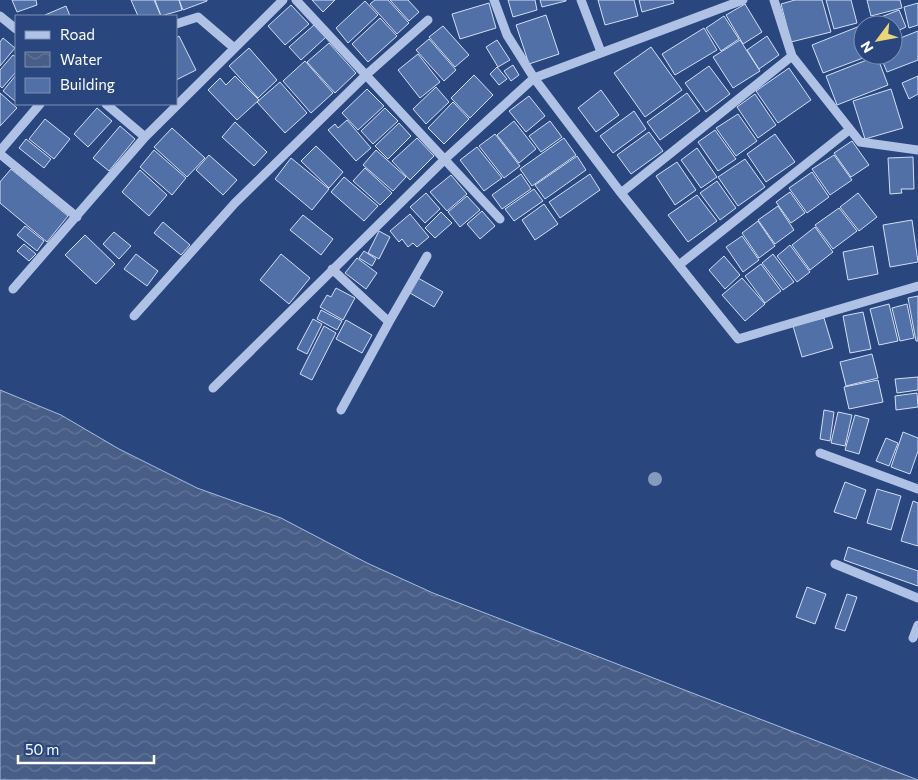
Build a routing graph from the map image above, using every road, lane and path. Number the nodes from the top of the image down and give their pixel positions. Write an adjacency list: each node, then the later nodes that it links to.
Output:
1 (283, 0): 11 (street)
2 (296, 0): 14 (street)
3 (494, 0): 15 (street)
4 (581, 0): 12 (street)
5 (743, 0): 12 (street)
6 (774, 0): 13 (street)
7 (0, 16): 10 (street)
8 (428, 20): 14 (street)
9 (178, 23): 11 (street)
10 (15, 28)
11 (233, 47): 16 (street)
12 (601, 52): 15 (street)
13 (792, 56): 20 (street); 25 (street)
14 (366, 75): 24 (street); 33 (street)
15 (534, 78): 24 (street); 25 (street)
16 (178, 103)
17 (39, 105): 23 (street)
18 (107, 105): 21 (street)
19 (176, 105): 21 (street)
20 (850, 130): 22 (street); 29 (street)
21 (145, 137): 26 (street)
22 (918, 150)
23 (0, 152): 26 (street)
24 (445, 159): 27 (street); 30 (street)
25 (620, 193): 29 (street)
26 (77, 217): 32 (street)
27 (500, 219)
28 (427, 256): 34 (street)
29 (678, 265): 31 (street)
30 (332, 268): 34 (street); 35 (street)
31 (918, 286)
32 (14, 289)
33 (134, 316)
34 (389, 322): 36 (street)
35 (212, 388)
36 (341, 410)
37 (820, 453): 38 (street)
38 (918, 489)
39 (835, 564): 40 (street)
40 (918, 598)
41 (918, 625): 42 (street)
42 (913, 638)

